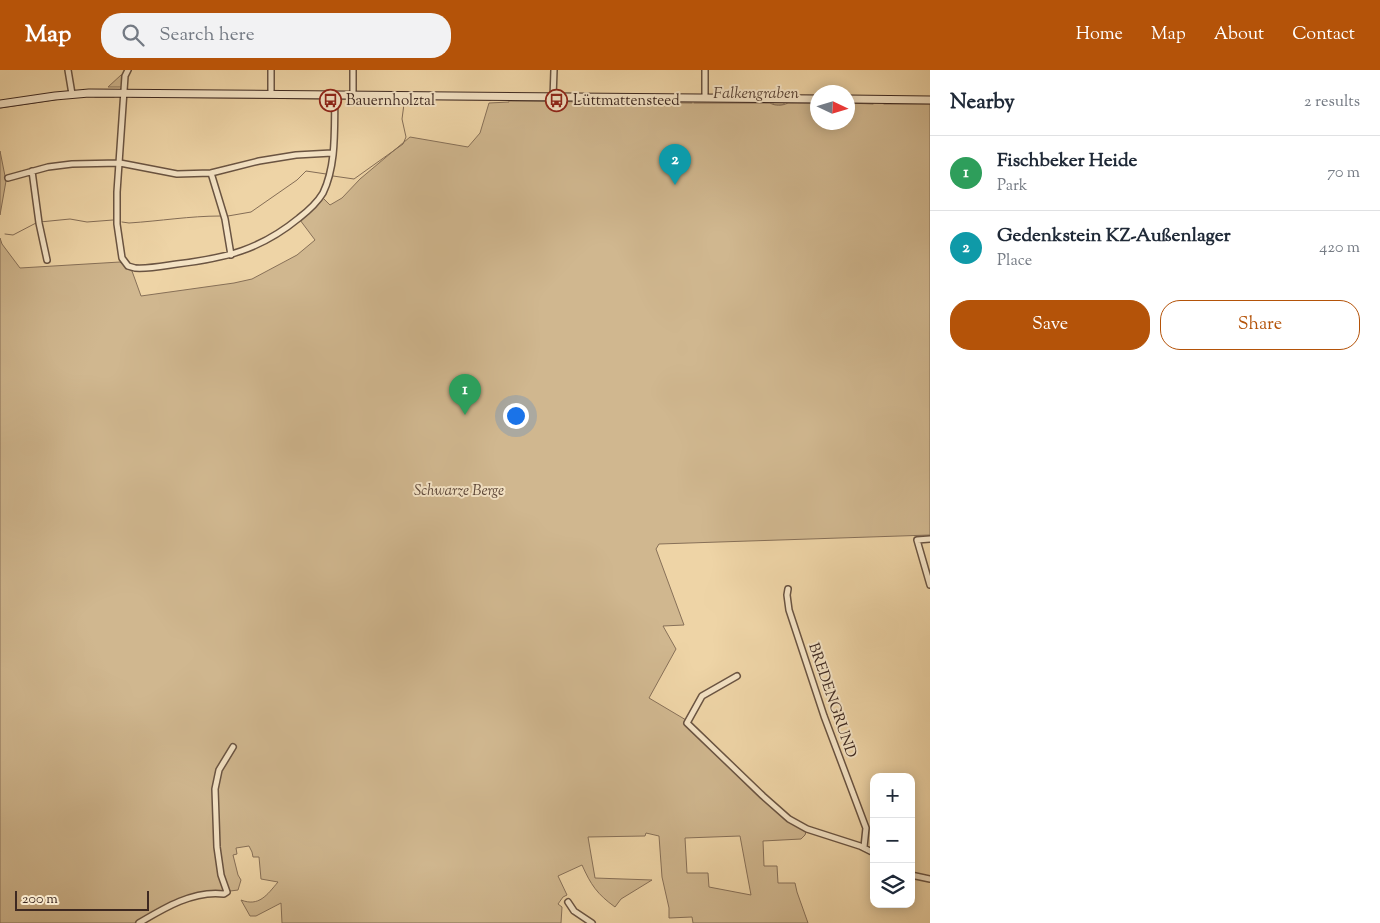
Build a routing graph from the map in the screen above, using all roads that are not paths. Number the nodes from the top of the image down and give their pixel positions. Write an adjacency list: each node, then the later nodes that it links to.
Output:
1 (68, 70): 8 (street)
2 (128, 70): 7 (street)
3 (271, 70): 9 (street)
4 (353, 70): 11 (street)
5 (554, 70): 12 (street)
6 (705, 70): 13 (street)
7 (124, 93): 8 (street); 9 (street); 19 (street)
8 (72, 94): 17 (street)
9 (271, 94): 10 (street)
10 (335, 95): 11 (street); 18 (street)
11 (353, 96): 12 (street)
12 (553, 98): 13 (street)
13 (705, 98): 14 (street)
14 (810, 98)
15 (855, 99): 16 (street)
16 (930, 100)
17 (0, 104)
18 (332, 153): 21 (street); 23 (street)
19 (120, 162): 20 (street); 21 (street); 23 (street)
20 (32, 171): 22 (street); 24 (street)
21 (211, 173): 23 (street)
22 (8, 178)
23 (231, 255)
24 (47, 260)
25 (930, 539): 26 (street)
26 (930, 585)
27 (788, 589): 30 (street, BREDENGRUND)
28 (738, 676): 30 (street)
29 (233, 747): 35 (street)
30 (864, 847): 31 (street)
31 (870, 851)
32 (915, 876): 33 (street)
33 (930, 879)
34 (568, 902): 36 (street)
35 (140, 923)
36 (592, 923)

